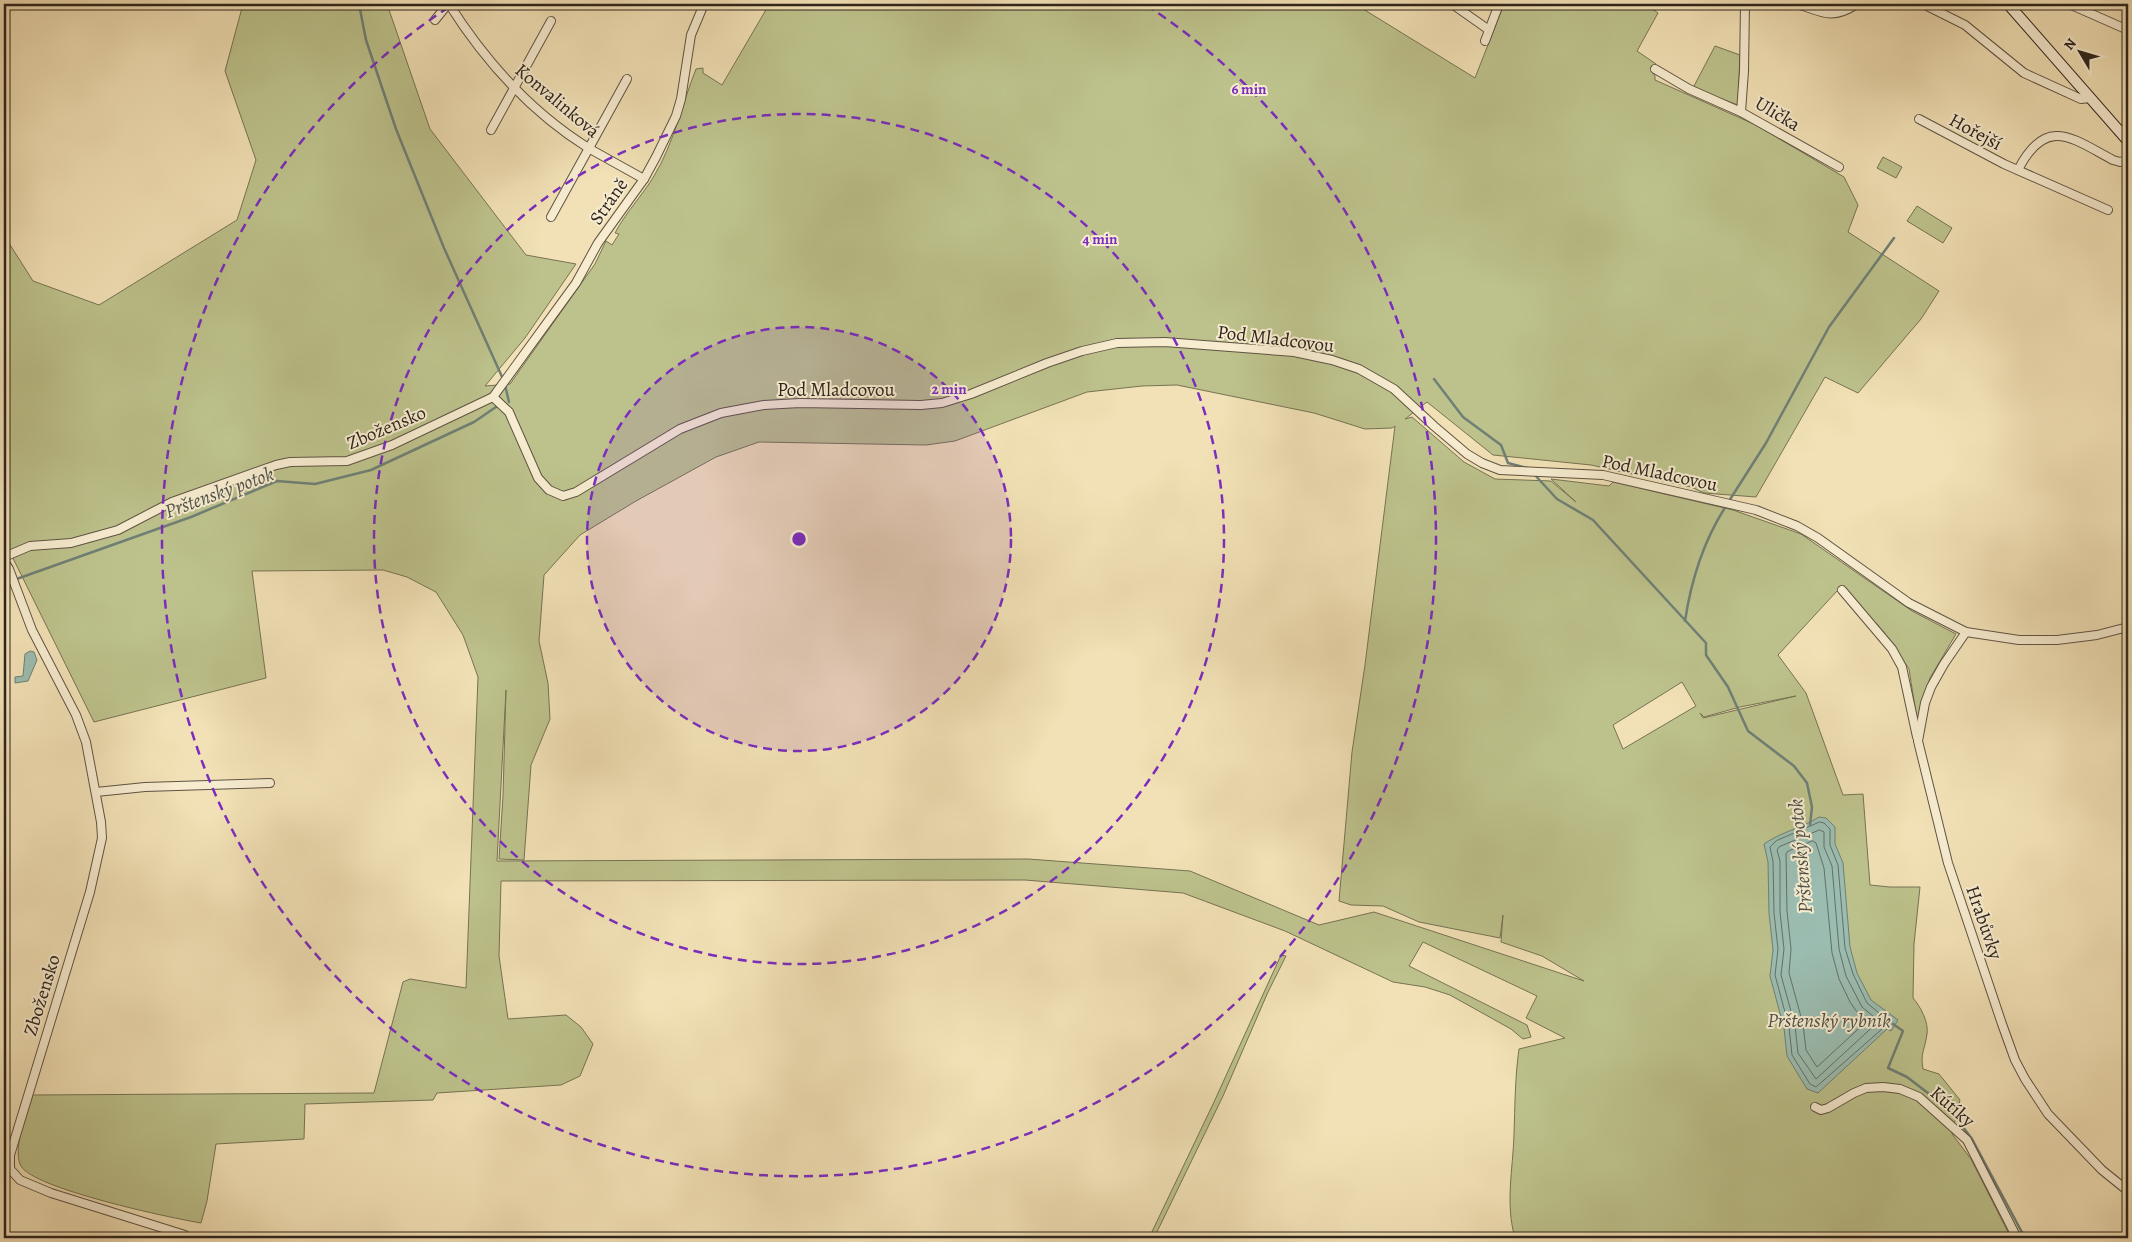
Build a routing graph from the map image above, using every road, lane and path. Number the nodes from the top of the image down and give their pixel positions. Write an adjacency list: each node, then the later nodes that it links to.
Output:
1 (449, 4): 11 (street); 18 (street, Konvalinková)
2 (704, 4): 28 (street, Stráně)
3 (1452, 4): 13 (street)
4 (1499, 4): 13 (street)
5 (1745, 4): 20 (street, Ulička)
6 (1857, 4): 10 (street)
7 (1923, 4): 19 (street)
8 (2008, 4): 19 (street)
9 (2069, 4): 14 (street)
10 (1801, 5)
11 (435, 20)
12 (551, 21): 18 (street)
13 (1489, 30): 15 (street)
14 (2128, 30)
15 (1485, 41)
16 (1655, 69): 20 (street)
17 (627, 79): 24 (street)
18 (514, 88): 22 (street); 24 (street, Konvalinková)
19 (2090, 98): 23 (street)
20 (1741, 112): 26 (street, Ulička)
21 (1919, 119): 27 (street, Hořejší)
22 (490, 130)
23 (2128, 141)
24 (589, 148): 28 (street, Konvalinková); 30 (street)
25 (2128, 160): 27 (street, Hořejší)
26 (1839, 167)
27 (2018, 170): 29 (street, Hořejší)
28 (644, 179): 31 (street, Stráně)
29 (2108, 210)
30 (551, 218)
31 (493, 396): 32 (street, Zbožensko); 36 (street, Pod Mladcovou)
32 (4, 557)
33 (4, 561): 39 (street, Zbožensko)
34 (1842, 590): 37 (street)
35 (2128, 627): 36 (street, Pod Mladcovou)
36 (1966, 632): 37 (street, Hrabůvky)
37 (1918, 742): 41 (street, Hrabůvky)
38 (270, 783): 39 (street)
39 (96, 792): 42 (street, Zbožensko)
40 (1815, 1107): 43 (street, Kútíky)
41 (2128, 1191)
42 (185, 1235)
43 (2017, 1238)

